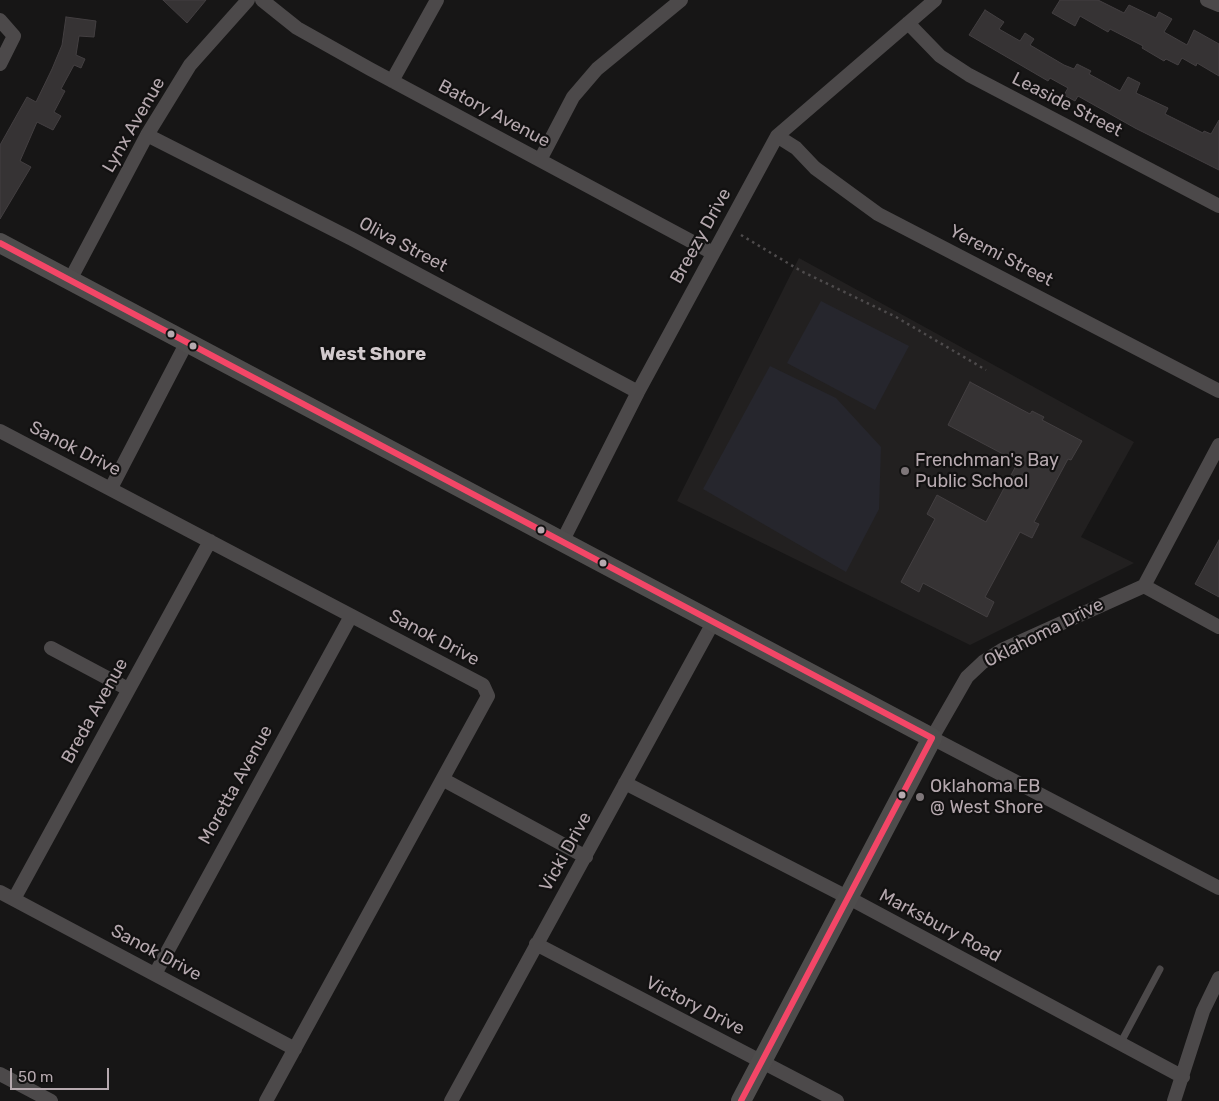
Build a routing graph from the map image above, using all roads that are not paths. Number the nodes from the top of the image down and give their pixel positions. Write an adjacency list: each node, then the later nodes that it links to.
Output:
1 (248, 0): 12 (street, Lynx Avenue)
2 (262, 0): 11 (street, Batory Avenue)
3 (437, 0): 11 (street)
4 (681, 0): 14 (street)
5 (935, 0): 9 (street, Breezy Drive)
6 (1208, 0): 7 (street)
7 (1219, 5)
8 (0, 20): 10 (street)
9 (908, 23): 13 (street, Breezy Drive); 15 (street, Leaside Street)
10 (0, 64)
11 (392, 81): 14 (street, Batory Avenue)
12 (147, 135): 18 (street, Lynx Avenue); 21 (street, Oliva Street)
13 (777, 136): 17 (street, Breezy Drive); 20 (street, Yeremi Street)
14 (540, 160): 17 (street, Batory Avenue)
15 (1219, 206)
16 (0, 243): 18 (street)
17 (713, 253): 21 (street, Breezy Drive)
18 (70, 280): 19 (street)
19 (187, 342): 24 (street); 25 (street)
20 (1219, 390)
21 (638, 392): 25 (street, Breezy Drive)
22 (0, 431): 24 (street, Sanok Drive)
23 (1219, 445): 27 (street)
24 (110, 488): 26 (street, Sanok Drive)
25 (563, 540): 29 (street)
26 (210, 541): 28 (street, Sanok Drive); 32 (street, Breda Avenue)
27 (1144, 586): 30 (street); 33 (street, Oklahoma Drive)
28 (351, 616): 34 (street, Sanok Drive); 43 (street, Moretta Avenue)
29 (714, 621): 33 (street); 35 (street, Vicki Drive)
30 (1219, 627)
31 (51, 648): 32 (street)
32 (128, 689): 40 (street, Breda Avenue)
33 (932, 738): 37 (street); 39 (street, Oklahoma Drive)
34 (444, 780): 36 (street); 46 (street, Sanok Drive)
35 (625, 783): 36 (street, Vicki Drive); 39 (street, Marksbury Road)
36 (586, 857): 41 (street, Vicki Drive)
37 (1219, 888)
38 (0, 892): 40 (street, Sanok Drive)
39 (849, 898): 45 (street, Marksbury Road); 47 (street, Oklahoma Drive)
40 (14, 899): 43 (street, Sanok Drive)
41 (536, 944): 47 (street, Victory Drive); 52 (street, Vicki Drive)
42 (1160, 969): 45 (lane)
43 (156, 974): 46 (street, Sanok Drive)
44 (1219, 978): 49 (street)
45 (1120, 1044): 49 (street, Marksbury Road)
46 (295, 1049): 51 (street, Sanok Drive)
47 (761, 1062): 53 (street, Oklahoma Drive); 54 (street, Victory Drive)
48 (0, 1074): 50 (street)
49 (1183, 1077): 55 (street)
50 (51, 1101)
51 (266, 1101)
52 (451, 1101)
53 (741, 1101)
54 (837, 1101)
55 (1174, 1101)

